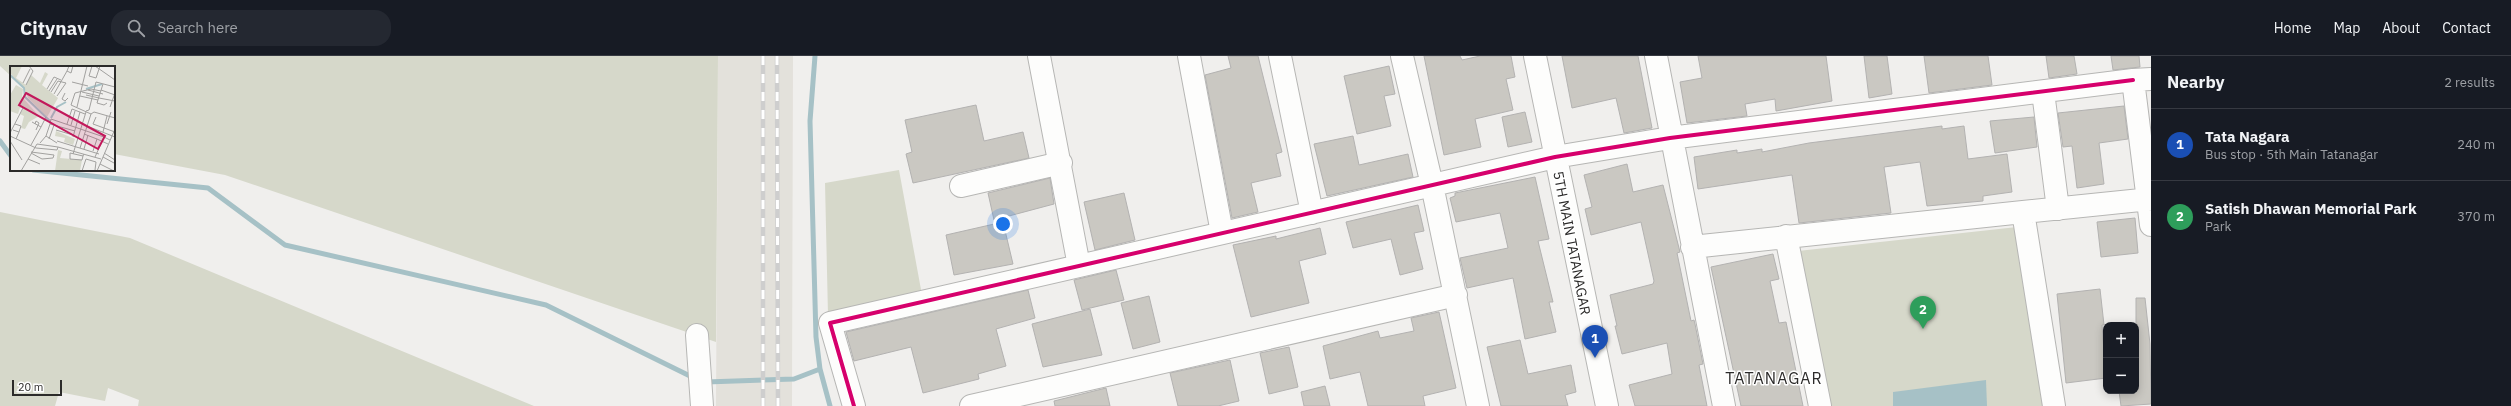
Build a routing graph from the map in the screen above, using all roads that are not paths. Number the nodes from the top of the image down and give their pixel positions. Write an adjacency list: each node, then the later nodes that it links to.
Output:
1 (1039, 56): 11 (street)
2 (1189, 56): 19 (street)
3 (1280, 56): 17 (street)
4 (1402, 56): 12 (street)
5 (1535, 56): 10 (street, 5TH MAIN TATANAGAR)
6 (1656, 56): 9 (street)
7 (2142, 79): 8 (street); 14 (street)
8 (2043, 92): 9 (street); 15 (street)
9 (1670, 138): 10 (street); 21 (street)
10 (1555, 157): 12 (street); 30 (street, 5TH MAIN TATANAGAR)
11 (1060, 163): 13 (street); 22 (street)
12 (1432, 185): 17 (street); 23 (street)
13 (961, 186)
14 (2149, 200): 15 (street); 18 (street)
15 (2058, 209): 16 (street)
16 (2023, 212): 20 (street); 33 (street)
17 (1312, 213): 19 (street)
18 (2151, 226)
19 (1222, 233): 22 (street)
20 (1786, 236): 21 (street); 32 (street)
21 (1692, 247): 31 (street)
22 (1079, 266): 27 (street)
23 (1456, 295): 25 (street); 29 (street)
24 (697, 335): 26 (street)
25 (1036, 399): 28 (street)
26 (702, 406)
27 (854, 406)
28 (971, 406)
29 (1477, 406)
30 (1607, 406)
31 (1724, 406)
32 (1820, 406)
33 (2054, 406)

